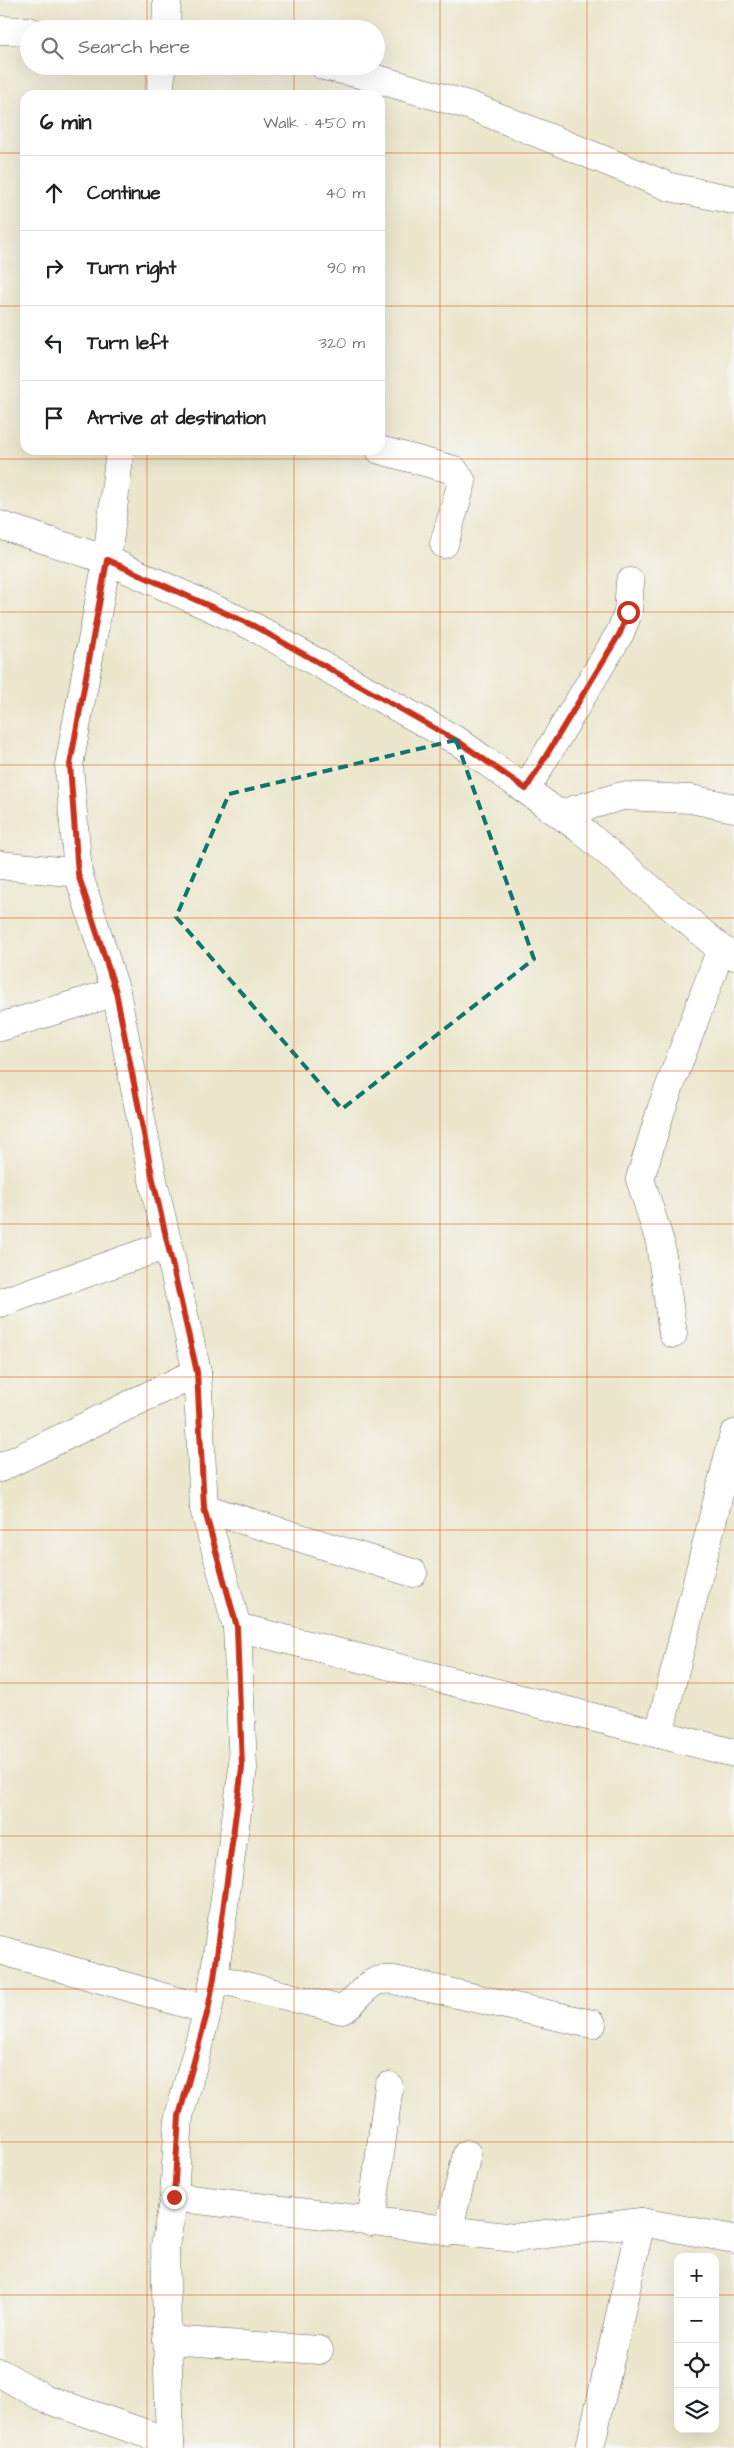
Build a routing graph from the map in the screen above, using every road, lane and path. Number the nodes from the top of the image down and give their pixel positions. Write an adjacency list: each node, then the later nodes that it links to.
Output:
1 (167, 0): 2 (street)
2 (166, 20)
3 (0, 30): 4 (street)
4 (20, 31)
5 (161, 75): 7 (street)
6 (363, 75): 8 (street)
7 (160, 90)
8 (734, 200)
9 (385, 451): 12 (street)
10 (119, 455): 13 (street)
11 (0, 525): 13 (street)
12 (444, 544)
13 (107, 560): 15 (street); 19 (street)
14 (630, 582): 15 (street)
15 (526, 789): 17 (street)
16 (734, 808): 17 (street)
17 (560, 814): 20 (street)
18 (0, 865): 19 (street)
19 (78, 874): 21 (street)
20 (728, 952): 25 (street)
21 (116, 992): 22 (street); 23 (street)
22 (0, 1027)
23 (167, 1245): 24 (street); 26 (street)
24 (0, 1303)
25 (673, 1334)
26 (197, 1372): 28 (street); 29 (street)
27 (734, 1434): 32 (street)
28 (0, 1468)
29 (204, 1508): 30 (street); 31 (street)
30 (413, 1573)
31 (237, 1627): 32 (street); 35 (street)
32 (659, 1734): 33 (street)
33 (734, 1753)
34 (0, 1950): 36 (street)
35 (214, 1978): 36 (street); 37 (street)
36 (208, 2010): 40 (street)
37 (592, 2024)
38 (388, 2086): 41 (street)
39 (467, 2154): 43 (street)
40 (174, 2197): 41 (street); 45 (street)
41 (371, 2222): 43 (street)
42 (641, 2222): 43 (street); 44 (street); 49 (street)
43 (448, 2232)
44 (734, 2239)
45 (167, 2340): 46 (street); 48 (street)
46 (319, 2350)
47 (0, 2373): 48 (street)
48 (170, 2445)
49 (590, 2448)

